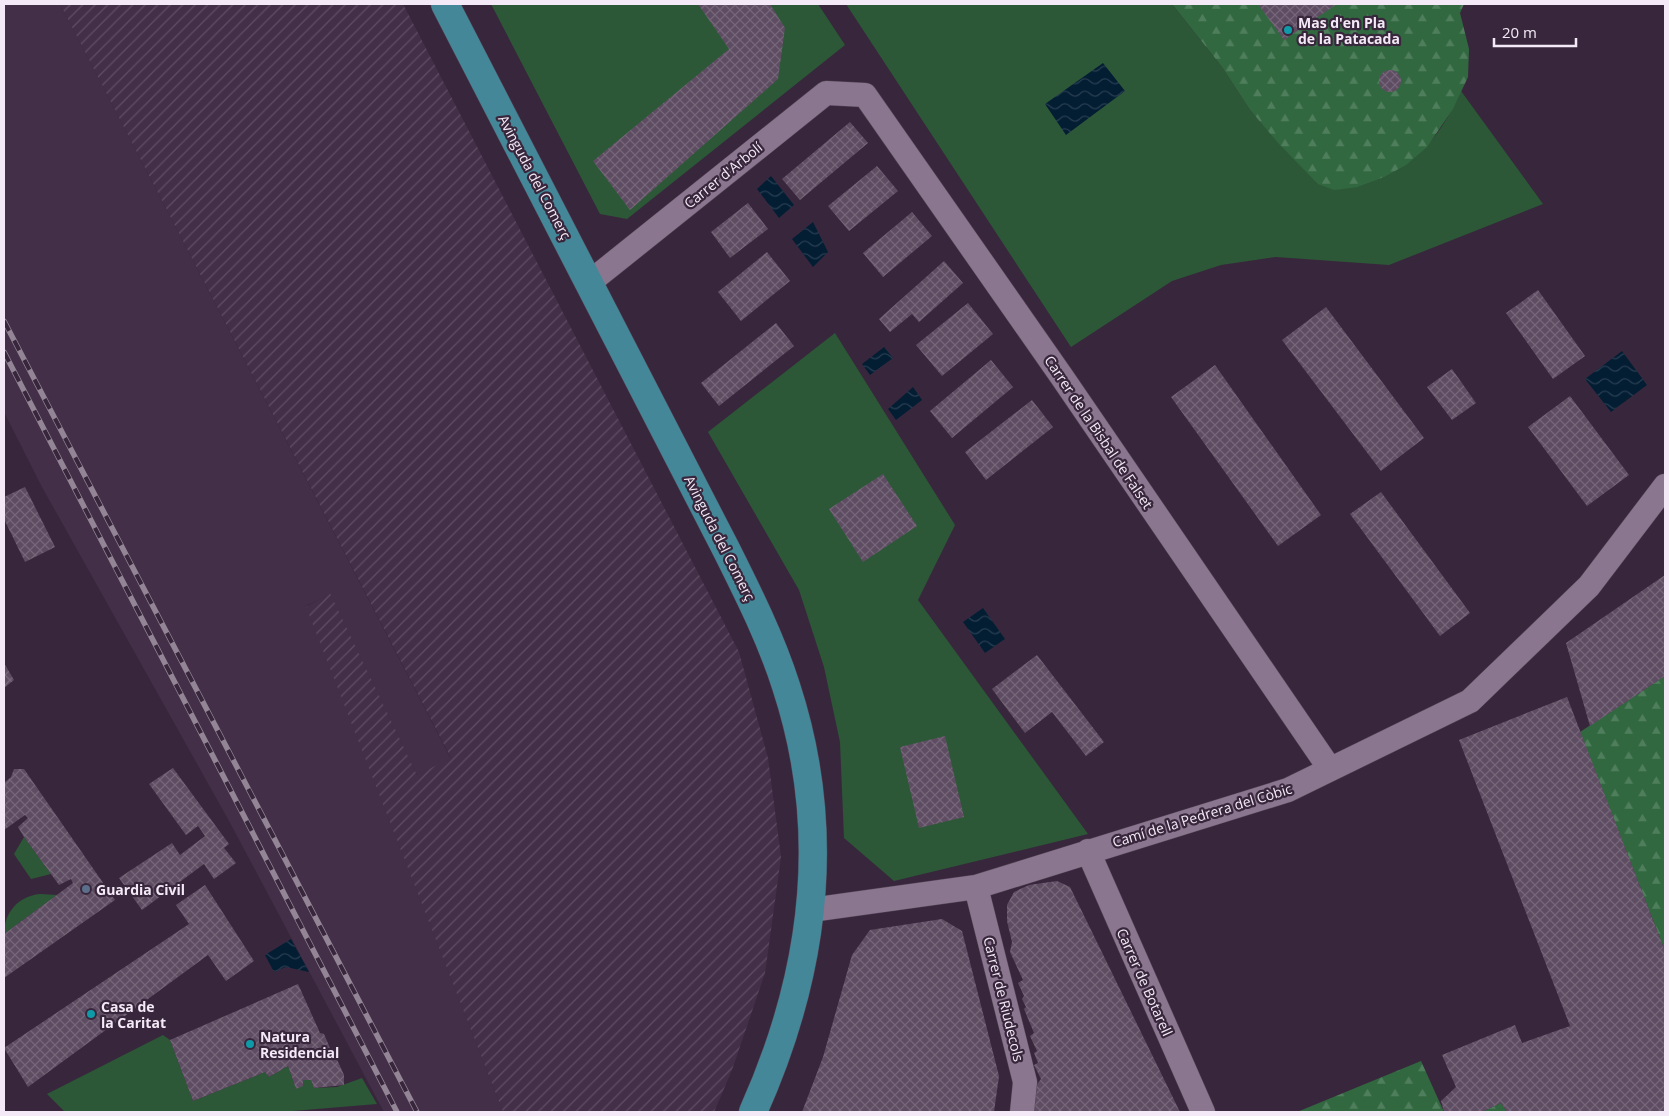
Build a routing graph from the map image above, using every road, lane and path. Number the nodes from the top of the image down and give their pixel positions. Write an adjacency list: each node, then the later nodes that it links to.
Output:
1 (445, 4): 3 (main road, Avinguda del Comerç)
2 (866, 96): 3 (street, Carrer d'Arbolí); 5 (street, Carrer de la Bisbal de Falset)
3 (590, 282): 8 (main road, Avinguda del Comerç)
4 (1665, 486): 5 (street, Camí de la Pedrera del Còbic)
5 (1330, 769): 6 (street, Camí de la Pedrera del Còbic)
6 (1088, 851): 7 (street, Camí de la Pedrera del Còbic); 11 (street, Carrer de Botarell)
7 (976, 887): 8 (street, Camí de la Pedrera del Còbic); 10 (street, Carrer de Riudecols)
8 (811, 910): 9 (main road, Avinguda del Comerç)
9 (753, 1112)
10 (1022, 1112)
11 (1203, 1112)

